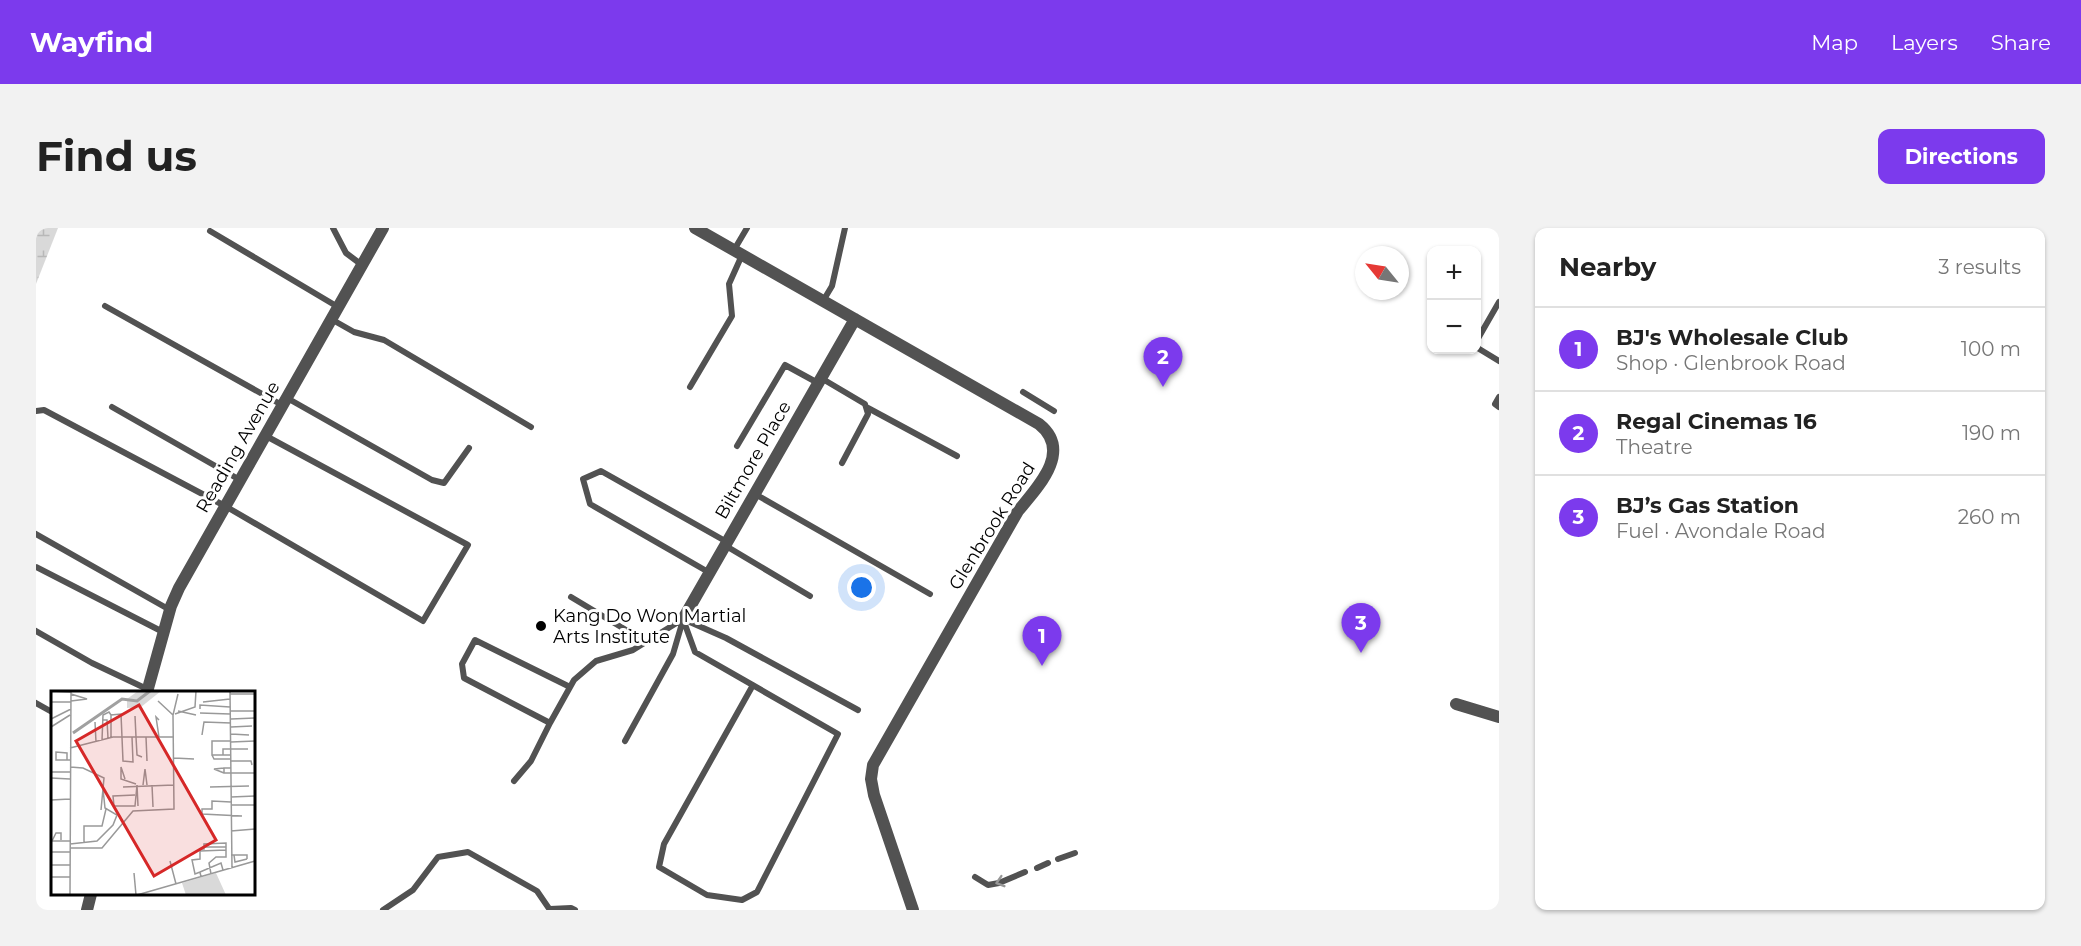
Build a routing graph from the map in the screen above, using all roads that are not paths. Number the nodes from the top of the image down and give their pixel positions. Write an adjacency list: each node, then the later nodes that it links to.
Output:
1 (333, 228): 8 (lane)
2 (383, 228): 8 (street, Reading Avenue)
3 (694, 228): 7 (street, Glenbrook Road)
4 (747, 228): 7 (lane)
5 (845, 228): 9 (lane)
6 (210, 231): 12 (lane)
7 (738, 253): 9 (street, Glenbrook Road); 19 (lane)
8 (362, 265): 12 (street, Reading Avenue)
9 (823, 301): 13 (street, Glenbrook Road)
10 (1499, 302): 15 (lane)
11 (105, 306): 22 (lane)
12 (338, 307): 14 (street, Reading Avenue)
13 (855, 319): 18 (street, Biltmore Place); 71 (street, Glenbrook Road)
14 (331, 320): 22 (street, Reading Avenue); 28 (lane)
15 (1481, 333)
16 (1481, 351): 17 (lane)
17 (1499, 361)
18 (819, 381): 25 (lane); 30 (lane); 35 (street, Biltmore Place)
19 (690, 387)
20 (1023, 392): 27 (lane)
21 (1499, 397): 24 (lane)
22 (285, 402): 29 (street, Reading Avenue); 31 (lane)
23 (112, 407): 34 (lane)
24 (1499, 407)
25 (868, 408): 32 (lane); 33 (lane)
26 (36, 411): 36 (lane)
27 (1054, 411)
28 (531, 427)
29 (265, 436): 34 (street, Reading Avenue); 36 (lane)
30 (737, 446)
31 (469, 448)
32 (957, 456)
33 (842, 464)
34 (240, 480): 36 (street, Reading Avenue)
35 (755, 494): 38 (street, Biltmore Place); 41 (lane)
36 (225, 506): 44 (street, Reading Avenue)
37 (36, 534): 44 (lane)
38 (726, 544): 40 (street, Biltmore Place); 40 (lane); 42 (lane)
39 (36, 567): 47 (lane)
40 (710, 573): 45 (street, Biltmore Place)
41 (930, 594)
42 (810, 596)
43 (571, 597): 48 (lane)
44 (170, 610): 47 (street, Reading Avenue)
45 (683, 619): 48 (lane); 49 (lane); 54 (lane); 58 (lane)
46 (36, 632): 51 (lane)
47 (163, 633): 51 (street, Reading Avenue)
48 (646, 642): 50 (lane)
49 (753, 685): 49 (lane)
50 (570, 687): 57 (lane); 57 (lane)
51 (148, 691)
52 (36, 703): 55 (lane)
53 (1456, 704): 56 (street)
54 (858, 710)
55 (51, 711)
56 (1499, 717)
57 (550, 723): 59 (lane)
58 (625, 741)
59 (514, 781)
60 (1075, 852): 61 (lane)
61 (1058, 860)
62 (1048, 863): 63 (lane)
63 (1037, 868)
64 (1025, 872): 65 (lane, one-way to 65)
65 (975, 877)
66 (91, 895): 67 (street)
67 (87, 910)
68 (383, 910): 69 (lane)
69 (550, 910): 70 (lane)
70 (575, 910)
71 (913, 910)

